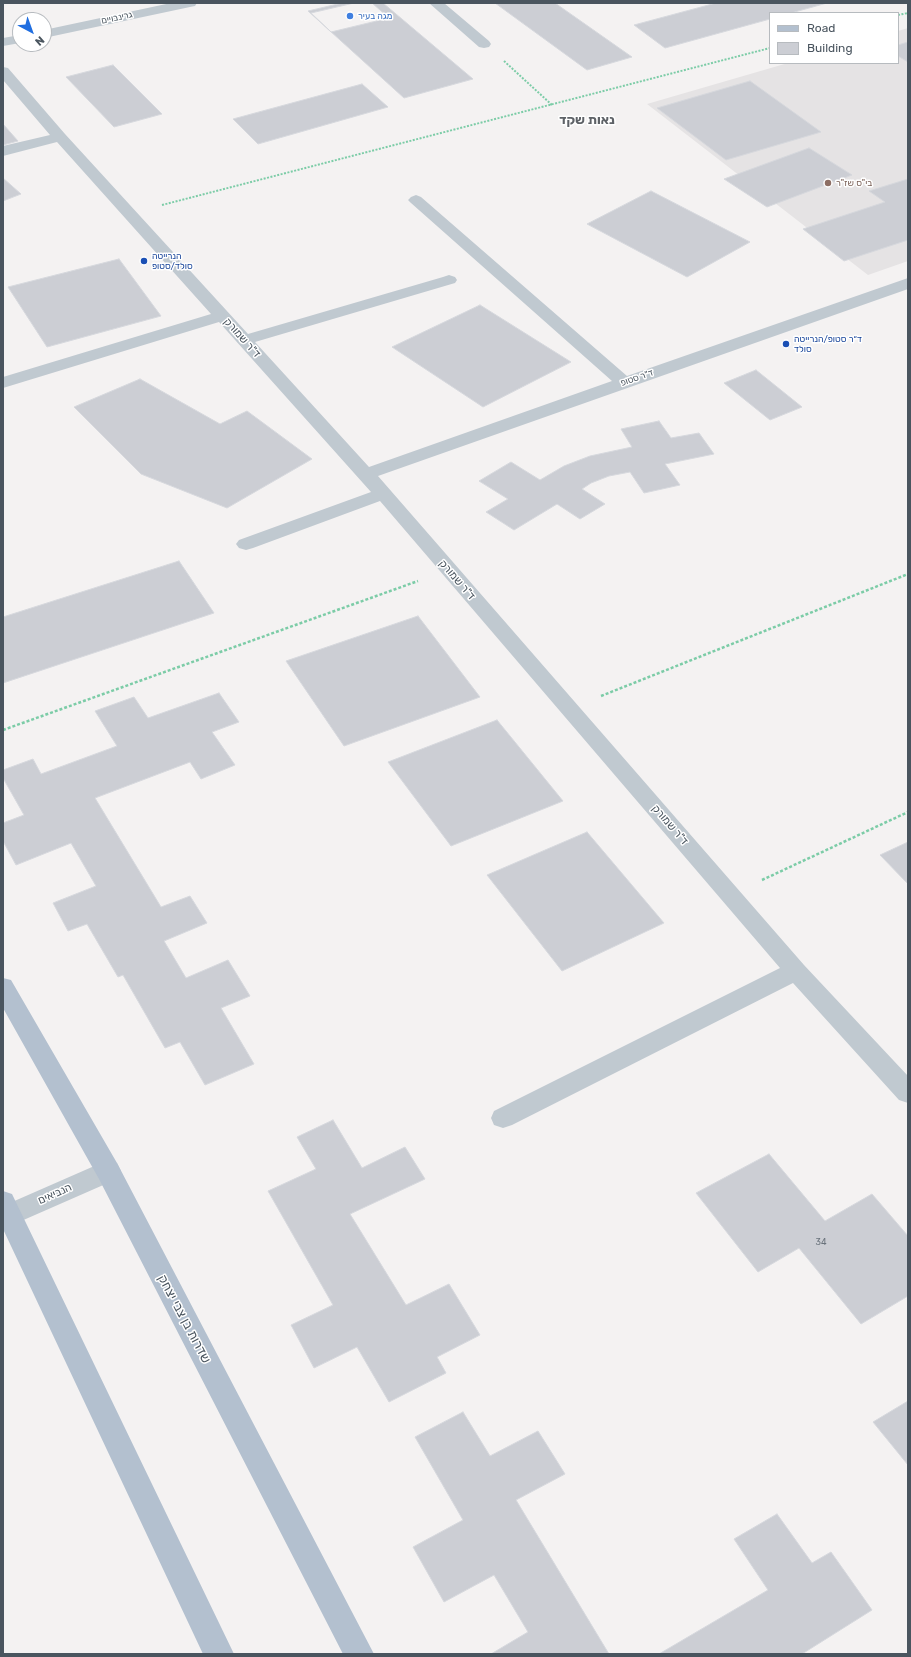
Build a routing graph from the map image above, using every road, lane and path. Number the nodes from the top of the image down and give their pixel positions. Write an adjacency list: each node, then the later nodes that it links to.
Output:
1 (190, 3): 3 (street, גרינבויים)
2 (436, 3): 4 (street)
3 (52, 32)
4 (484, 44): 7 (path)
5 (769, 48): 7 (path)
6 (3, 71): 8 (street, ד"ר שמורק)
7 (552, 105): 11 (path)
8 (60, 137): 9 (street); 11 (street, ד"ר שמורק)
9 (3, 151)
10 (416, 200): 17 (street)
11 (129, 214): 14 (street, ד"ר שמורק)
12 (449, 280): 15 (street)
13 (908, 283): 17 (street, ד"ר סטופ)
14 (222, 316): 15 (street, ד"ר שמורק); 16 (street)
15 (244, 340): 18 (street, ד"ר שמורק)
16 (3, 383)
17 (624, 383): 18 (street, ד"ר סטופ)
18 (366, 474): 19 (street, ד"ר שמורק)
19 (382, 494): 20 (street); 21 (street, ד"ר שמורק)
20 (246, 544)
21 (448, 570): 23 (street, ד"ר שמורק); 24 (path)
22 (908, 574): 23 (path)
23 (568, 709): 26 (street, ד"ר שמורק)
24 (3, 730)
25 (908, 812): 26 (path)
26 (730, 895): 27 (street, ד"ר שמורק)
27 (796, 972): 29 (street, ד"ר שמורק); 30 (street)
28 (3, 987): 31 (main road, שדרות בן צבי יצחק)
29 (908, 1093)
30 (504, 1118)
31 (108, 1171): 32 (street, הנביאים); 34 (main road, שדרות בן צבי יצחק)
32 (5, 1211): 33 (main road)
33 (219, 1654)
34 (359, 1654)

